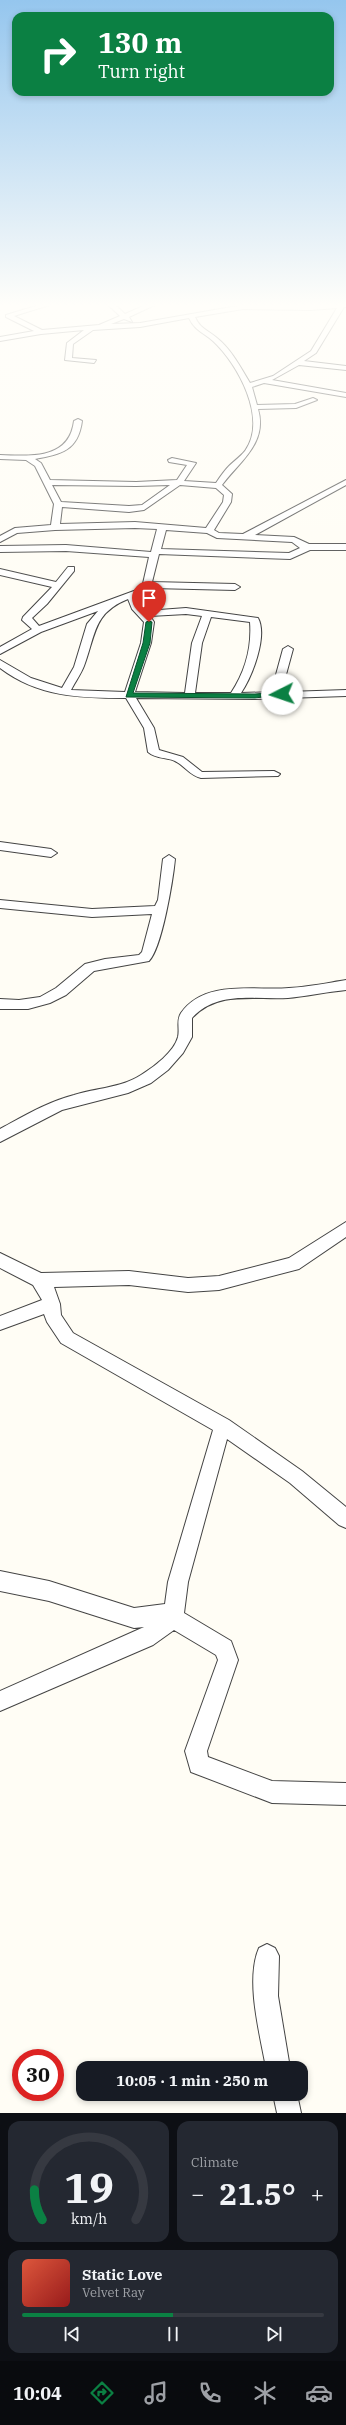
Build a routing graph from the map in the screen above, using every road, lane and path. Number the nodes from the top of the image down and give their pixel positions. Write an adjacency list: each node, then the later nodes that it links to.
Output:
1 (253, 401): 3 (street)
2 (311, 401): 3 (street)
3 (255, 407): 11 (street)
4 (78, 421): 6 (street)
5 (0, 457): 6 (street)
6 (27, 458): 8 (street)
7 (172, 460): 9 (street)
8 (48, 482): 9 (street); 12 (street)
9 (176, 482): 11 (street); 12 (street)
10 (346, 482): 16 (street)
11 (218, 485): 15 (street)
12 (58, 504): 14 (street)
13 (161, 526): 14 (street); 15 (street); 22 (street)
14 (55, 527): 18 (street)
15 (209, 531): 16 (street)
16 (246, 536): 17 (street)
17 (270, 537): 19 (street); 23 (street)
18 (0, 539)
19 (309, 547): 20 (street); 23 (street)
20 (346, 547)
21 (0, 549): 22 (street)
22 (155, 553): 23 (street); 27 (street)
23 (253, 553)
24 (71, 569): 26 (street)
25 (0, 572): 26 (street)
26 (57, 585): 33 (street)
27 (148, 585): 28 (street); 29 (street)
28 (235, 587)
29 (132, 596): 30 (street); 31 (street)
30 (108, 605): 33 (street); 37 (street)
31 (144, 614): 32 (street); 41 (street)
32 (208, 614): 39 (street); 42 (street)
33 (38, 630): 35 (street)
34 (288, 649): 40 (street)
35 (0, 651)
36 (0, 663): 37 (street)
37 (65, 692): 41 (street)
38 (346, 693): 40 (street)
39 (190, 694): 41 (street); 42 (street)
40 (282, 694): 42 (street)
41 (129, 695): 43 (street)
42 (235, 695)
43 (274, 774)
44 (0, 846): 45 (street)
45 (51, 853)
46 (169, 859): 48 (street)
47 (0, 904): 48 (street)
48 (159, 910): 50 (street)
49 (346, 985): 51 (street)
50 (3, 1007)
51 (0, 1136)
52 (346, 1228): 54 (street)
53 (0, 1260): 54 (street)
54 (39, 1280): 55 (street)
55 (52, 1304): 56 (street); 57 (street)
56 (0, 1323)
57 (223, 1426): 58 (street); 60 (street)
58 (346, 1519)
59 (0, 1581): 60 (street)
60 (174, 1615): 61 (street); 62 (street)
61 (0, 1701)
62 (346, 1794)
63 (267, 1956): 64 (street)
64 (277, 2061)
65 (286, 2101): 66 (street)
66 (289, 2113)

